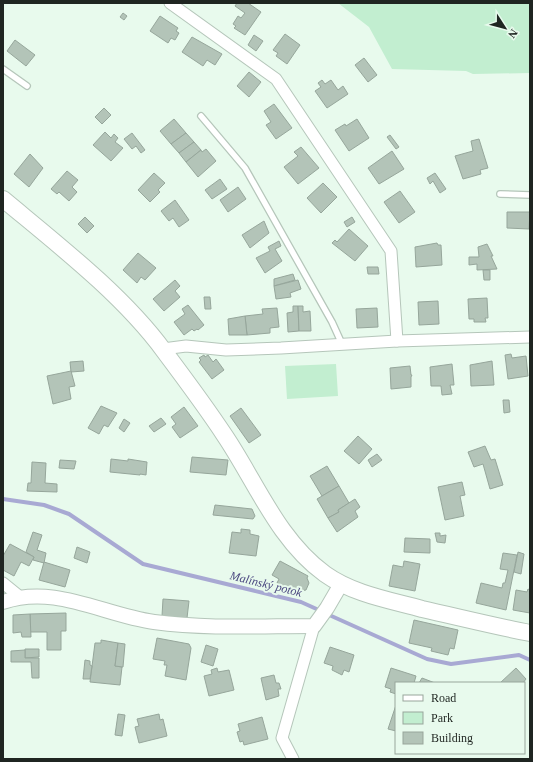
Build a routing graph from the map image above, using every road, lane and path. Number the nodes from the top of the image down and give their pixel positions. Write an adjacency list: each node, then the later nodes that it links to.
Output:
1 (170, 3): 9 (street)
2 (3, 69): 3 (lane)
3 (27, 86)
4 (201, 116): 10 (lane)
5 (500, 194): 6 (lane)
6 (530, 195)
7 (3, 199): 11 (main road)
8 (530, 337): 9 (street)
9 (397, 341): 10 (street)
10 (342, 344): 11 (street)
11 (163, 349): 13 (main road)
12 (3, 583): 14 (street)
13 (341, 584): 16 (street); 17 (main road)
14 (19, 596): 15 (street); 16 (street)
15 (3, 602)
16 (320, 617): 18 (street)
17 (530, 632)
18 (293, 759)

